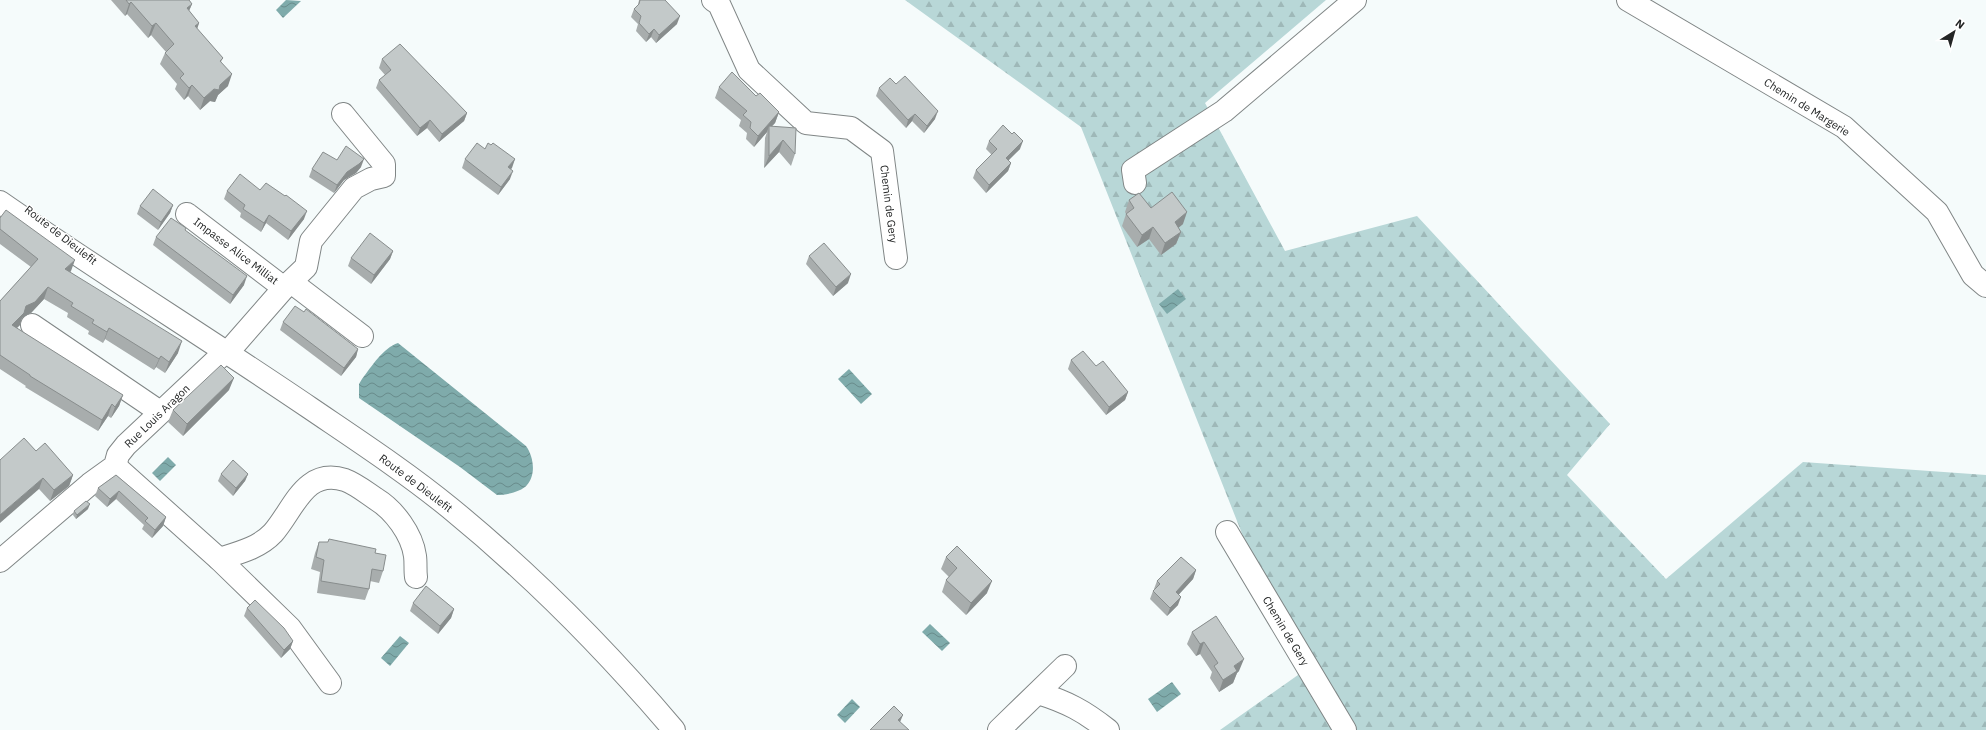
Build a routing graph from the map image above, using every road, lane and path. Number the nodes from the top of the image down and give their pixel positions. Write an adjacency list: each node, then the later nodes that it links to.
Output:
1 (713, 0): 9 (street, Chemin de Gery)
2 (1355, 0): 5 (street)
3 (1628, 0): 12 (street, Chemin de Margerie)
4 (343, 114): 11 (street, Impasse Alice Milliat)
5 (1134, 183)
6 (0, 188): 10 (street, Route de Dieulefit)
7 (0, 202): 10 (street, Route de Dieulefit)
8 (187, 214): 11 (street, Impasse Alice Milliat)
9 (896, 258)
10 (121, 282): 15 (street, Route de Dieulefit)
11 (287, 285): 14 (street, Impasse Alice Milliat); 15 (street, Impasse Alice Milliat)
12 (1986, 286)
13 (32, 325): 16 (street)
14 (362, 336)
15 (227, 352): 16 (street, Rue Louis Aragon); 25 (street, Route de Dieulefit)
16 (160, 412): 17 (street, Rue Louis Aragon)
17 (115, 466): 19 (street); 20 (street, Rue Louis Aragon)
18 (1227, 532): 28 (street, Chemin de Gery)
19 (219, 559): 21 (street); 23 (street)
20 (0, 561)
21 (416, 577)
22 (1065, 666): 24 (street)
23 (330, 683)
24 (1038, 692): 26 (street); 27 (street)
25 (674, 730)
26 (999, 730)
27 (1108, 730)
28 (1344, 730)

